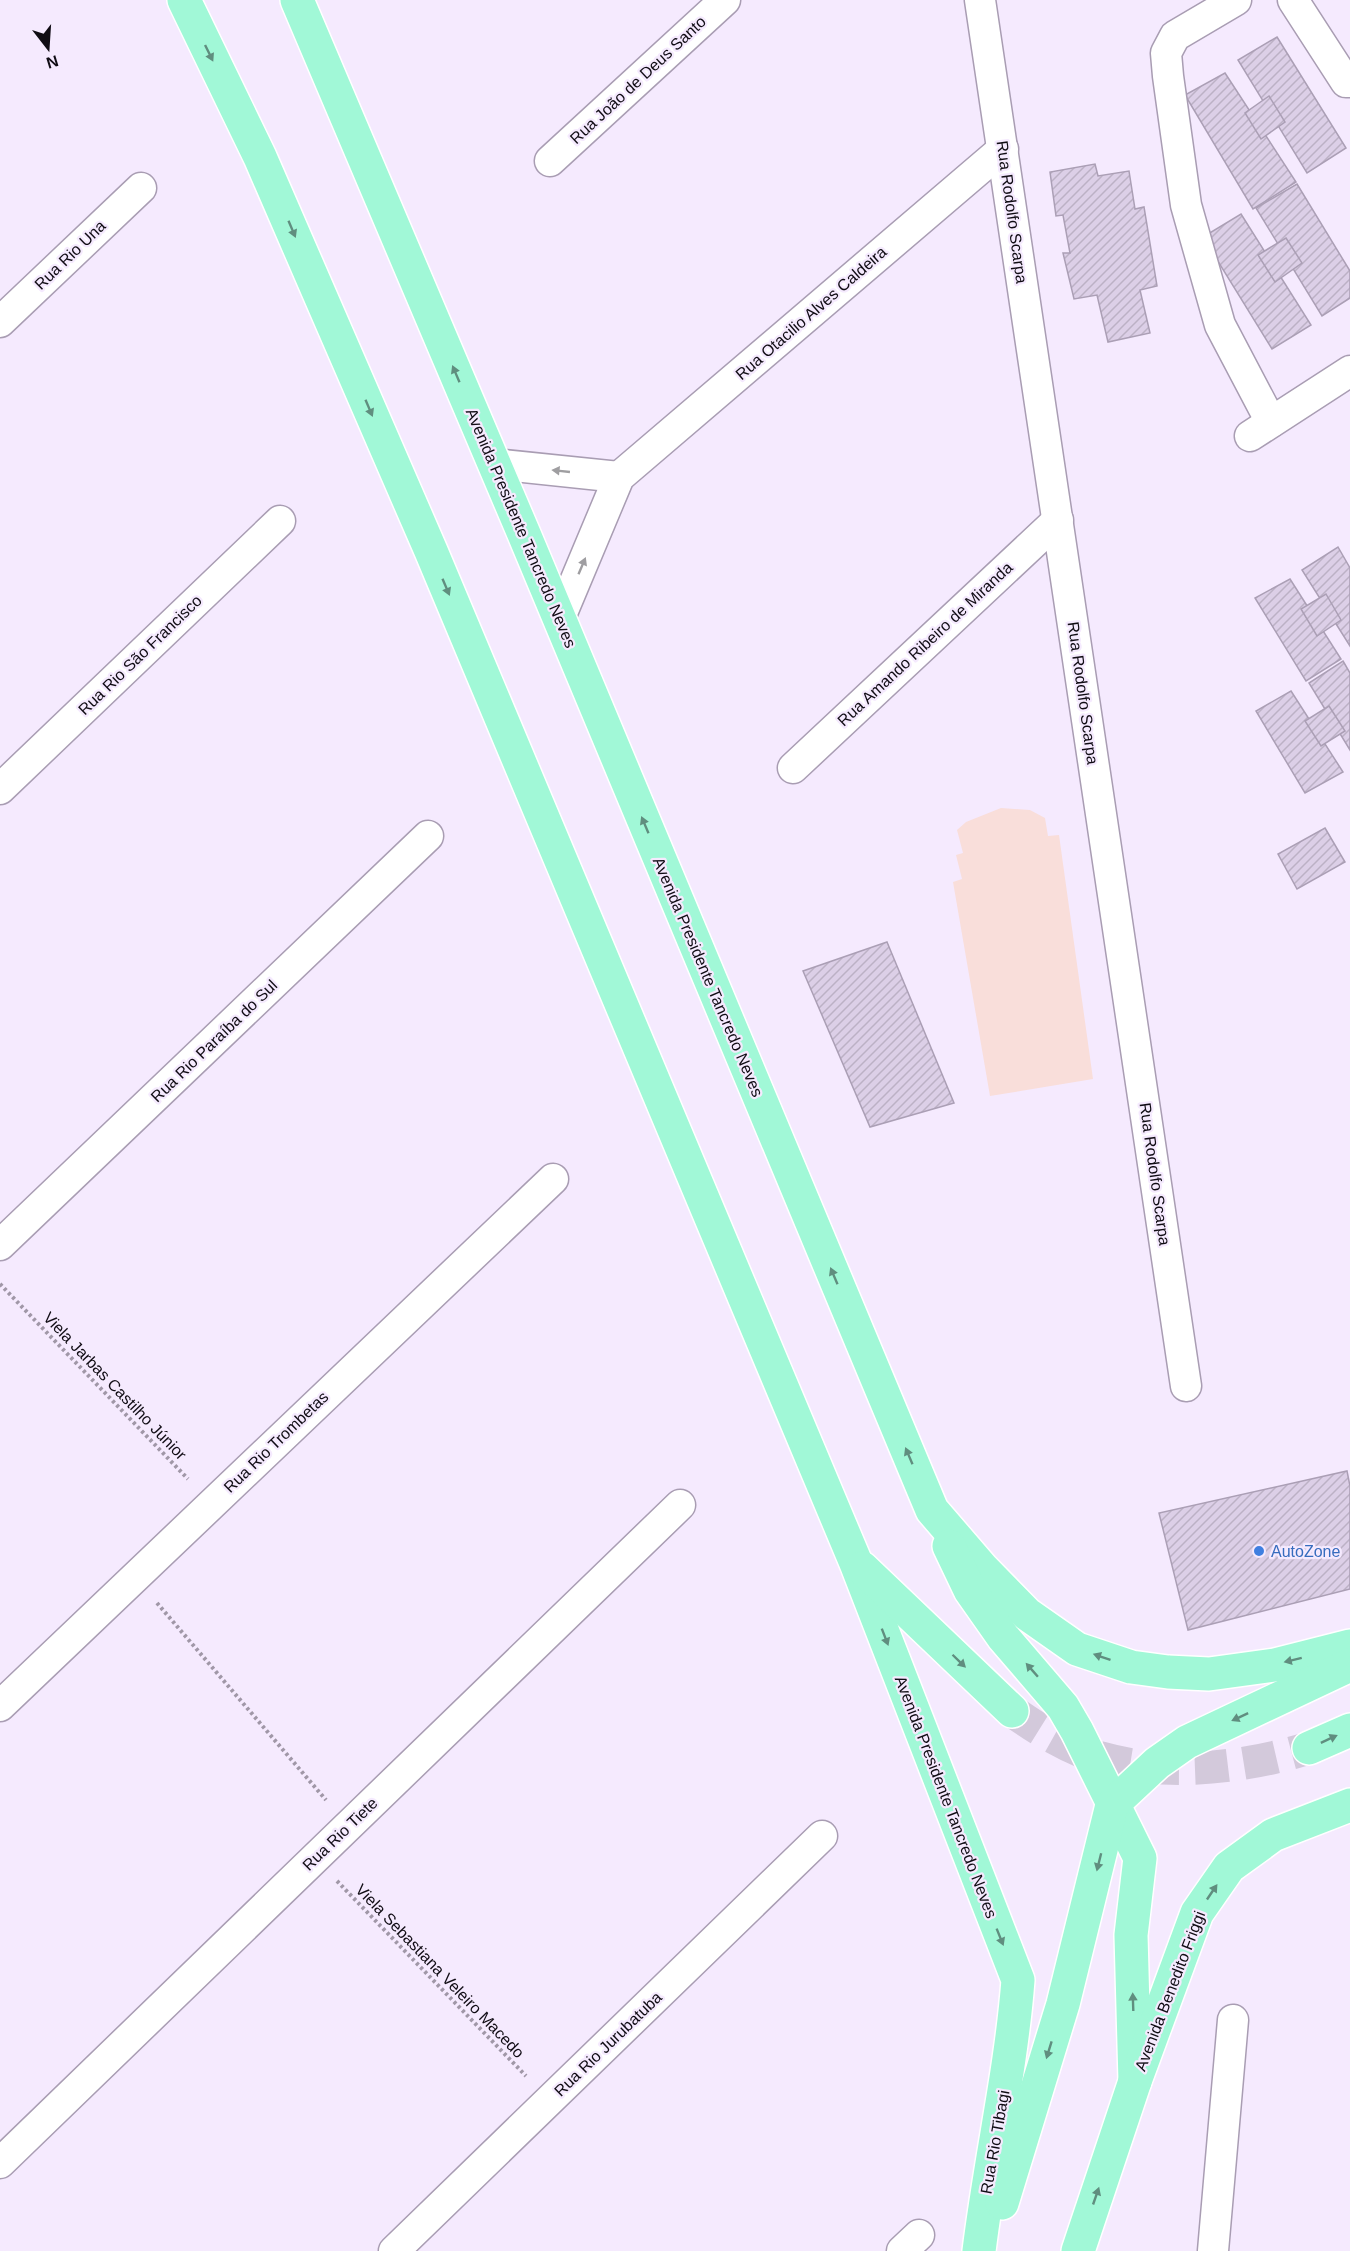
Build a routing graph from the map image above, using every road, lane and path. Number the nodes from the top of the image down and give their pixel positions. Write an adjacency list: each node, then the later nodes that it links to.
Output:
1 (184, 0): 28 (main road, Avenida Presidente Tancredo Neves, one-way to 28)
2 (297, 0): 13 (main road, Avenida Presidente Tancredo Neves, one-way to 2)
3 (725, 0): 9 (street, Rua João de Deus Santo)
4 (980, 0): 8 (street, Rua Rodolfo Scarpa)
5 (1236, 0): 12 (street)
6 (1293, 0): 7 (street)
7 (1350, 81)
8 (1003, 148): 14 (street, Rua Otacilio Alves Caldeira); 15 (street, Rua Rodolfo Scarpa)
9 (550, 161)
10 (141, 188): 11 (street, Rua Rio Una)
11 (0, 322)
12 (1350, 371)
13 (495, 464): 14 (street, one-way to 13); 17 (main road, Avenida Presidente Tancredo Neves)
14 (619, 477): 17 (street, one-way to 14)
15 (1058, 520): 18 (street, Rua Amando Ribeiro de Miranda); 24 (street, Rua Rodolfo Scarpa)
16 (280, 521): 19 (street, Rua Rio São Francisco)
17 (559, 620): 27 (main road, Avenida Presidente Tancredo Neves, one-way to 17)
18 (793, 768)
19 (0, 789)
20 (428, 836): 22 (street, Rua Rio Paraíba do Sul)
21 (553, 1179): 25 (street, Rua Rio Trombetas)
22 (0, 1245)
23 (0, 1284): 25 (path, Viela Jarbas Castilho Júnior)
24 (1186, 1386)
25 (212, 1504): 29 (street, Rua Rio Trombetas)
26 (680, 1504): 38 (street, Rua Rio Tiete)
27 (932, 1510): 30 (main road, Avenida Presidente Tancredo Neves, one-way to 27); 37 (main road, one-way to 27)
28 (856, 1563): 33 (main road, Avenida Presidente Tancredo Neves, one-way to 33); 42 (main road, Avenida Presidente Tancredo Neves, one-way to 42)
29 (135, 1577): 32 (street, Rua Rio Trombetas); 38 (path)
30 (1350, 1646)
31 (1350, 1665): 37 (main road, one-way to 37)
32 (0, 1706)
33 (1012, 1712)
34 (1350, 1730): 35 (main road, one-way to 34)
35 (1309, 1748)
36 (1350, 1804): 43 (main road, Avenida Benedito Friggi, one-way to 36)
37 (1112, 1805): 43 (main road, one-way to 37); 48 (main road, one-way to 48)
38 (348, 1826): 40 (street, Rua Rio Tiete)
39 (822, 1836): 44 (street, Rua Rio Jurubatuba)
40 (315, 1858): 44 (path, Viela Sebastiana Veleiro Macedo); 45 (street, Rua Rio Tiete)
41 (1233, 2020): 50 (street)
42 (1014, 2034): 47 (main road, Rua Rio Tibagi)
43 (1135, 2081): 49 (main road, Avenida Benedito Friggi, one-way to 43)
44 (549, 2100): 46 (street, Rua Rio Jurubatuba)
45 (0, 2163)
46 (394, 2251)
47 (979, 2251)
48 (988, 2251)
49 (1078, 2251)
50 (1213, 2251)

